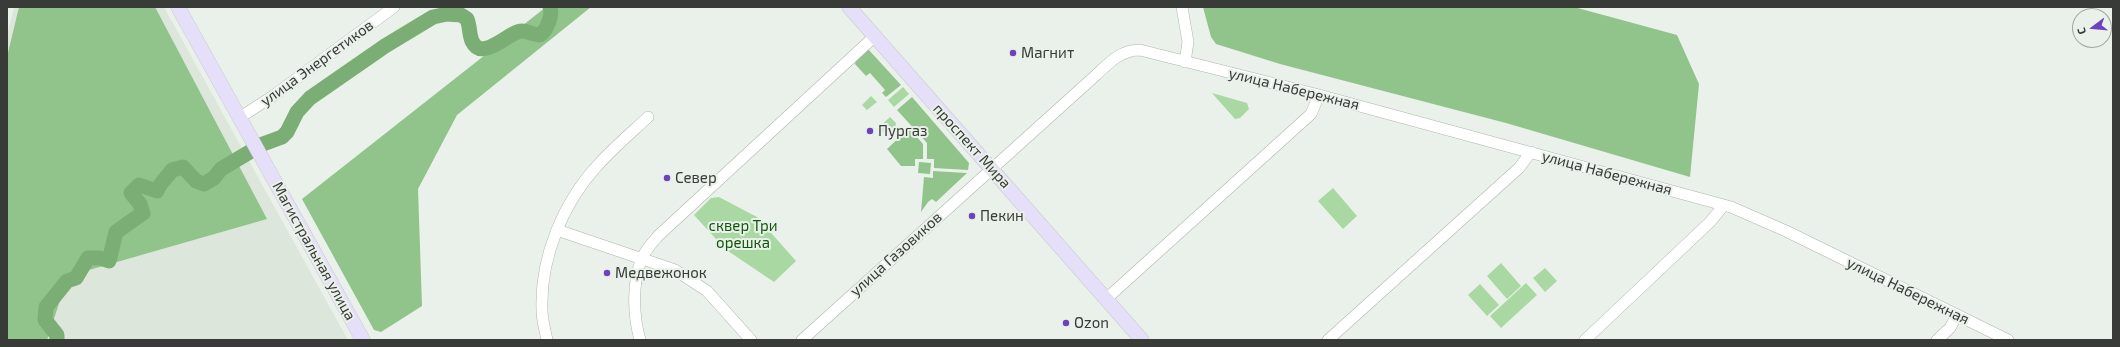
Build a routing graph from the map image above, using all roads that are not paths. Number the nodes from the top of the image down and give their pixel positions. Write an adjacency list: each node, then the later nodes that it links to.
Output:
1 (178, 7): 9 (main road)
2 (394, 7): 9 (street, улица Энергетиков)
3 (849, 7): 5 (main road, проспект Мира)
4 (1182, 7): 6 (street)
5 (875, 36): 11 (main road, проспект Мира); 14 (street)
6 (1185, 62): 7 (street, улица Набережная); 11 (street, улица Набережная)
7 (1319, 95): 10 (street, улица Набережная); 15 (street)
8 (648, 117): 13 (street)
9 (239, 118): 17 (main road, Магистральная улица)
10 (1531, 152): 12 (street, улица Набережная); 23 (street)
11 (991, 168): 15 (main road, проспект Мира); 21 (street, улица Газовиков)
12 (1724, 205): 16 (street, улица Набережная); 24 (street)
13 (557, 230): 14 (street); 18 (street)
14 (642, 258): 19 (street); 20 (street)
15 (1106, 299): 22 (main road, проспект Мира)
16 (1958, 315): 25 (street); 26 (street, улица Набережная)
17 (364, 340)
18 (547, 340)
19 (640, 340)
20 (751, 340)
21 (802, 340)
22 (1142, 340)
23 (1328, 340)
24 (1585, 340)
25 (1937, 340)
26 (2008, 340)

